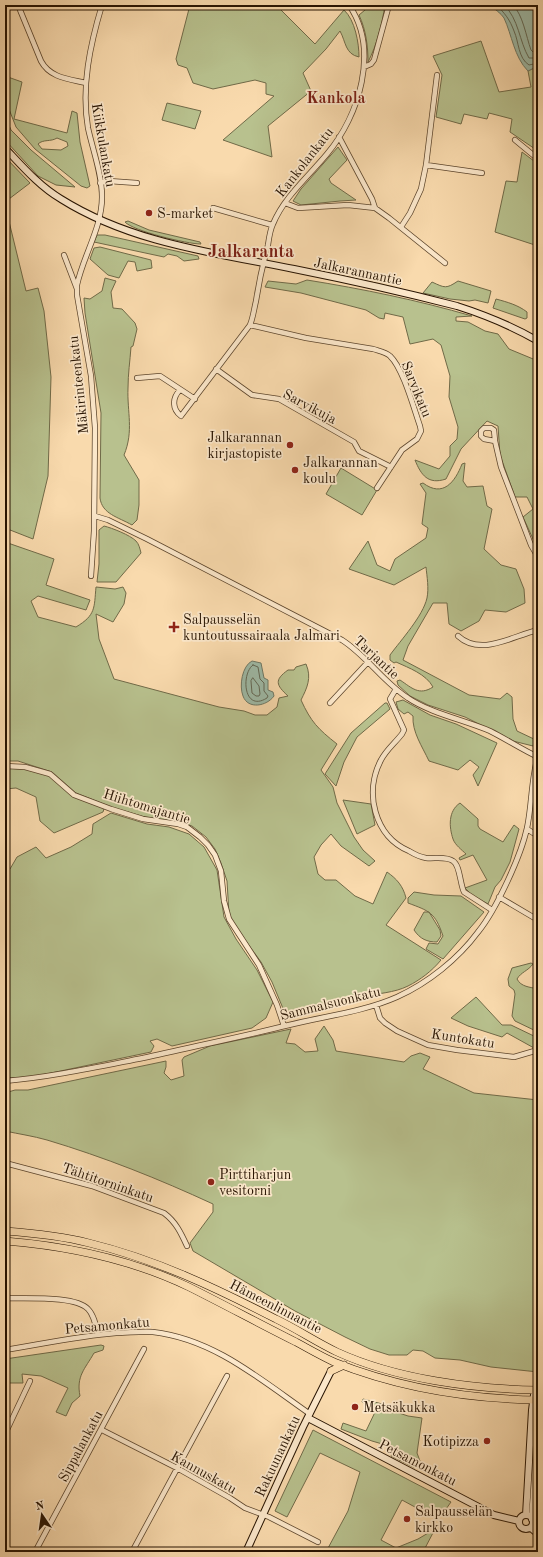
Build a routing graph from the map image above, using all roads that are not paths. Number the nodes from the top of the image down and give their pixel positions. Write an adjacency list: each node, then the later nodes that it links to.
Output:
1 (18, 5): 7 (street)
2 (102, 5): 7 (street, Kiikkulankatu)
3 (349, 5): 5 (street, Kankolankatu)
4 (389, 5): 5 (street)
5 (364, 67): 8 (street, Kankolankatu)
6 (437, 75): 12 (street)
7 (86, 83): 14 (street, Kiikkulankatu)
8 (339, 137): 16 (street, Kankolankatu); 18 (street)
9 (515, 140): 11 (street)
10 (5, 148): 19 (street, Jalkarannantie)
11 (538, 159)
12 (426, 165): 13 (street); 21 (street)
13 (482, 173)
14 (100, 182): 15 (street); 19 (street, Kiikkulankatu)
15 (137, 183)
16 (285, 203): 18 (street); 20 (street, Kankolankatu)
17 (214, 208): 20 (street)
18 (375, 208): 21 (street)
19 (99, 219): 23 (street, Jalkarannantie); 25 (street, Mäkirinteenkatu)
20 (272, 225): 23 (street, Kankolankatu)
21 (401, 227): 24 (street)
22 (64, 255): 25 (street)
23 (263, 263): 26 (street); 27 (street, Jalkarannantie)
24 (445, 263)
25 (77, 290): 35 (street, Mäkirinteenkatu)
26 (250, 325): 28 (street); 33 (street, Sarvikatu)
27 (538, 341)
28 (216, 369): 31 (street); 33 (street, Sarvikuja)
29 (136, 378): 30 (street)
30 (180, 390): 31 (street); 31 (street)
31 (194, 399)
32 (495, 441): 36 (street)
33 (391, 467): 34 (street, Sarvikatu)
34 (377, 488)
35 (95, 516): 37 (street, Mäkirinteenkatu); 40 (street, Tarjantie)
36 (538, 557)
37 (91, 576)
38 (538, 630): 39 (street)
39 (458, 636)
40 (368, 662): 41 (street, Tarjantie); 42 (street)
41 (396, 689): 43 (street, Tarjantie); 48 (street)
42 (330, 703)
43 (538, 757): 45 (street, Sammalsuonkatu)
44 (5, 766): 51 (street, Hiihtomajantie)
45 (527, 829): 46 (street); 47 (street, Sammalsuonkatu)
46 (538, 836)
47 (499, 897): 48 (street, Sammalsuonkatu); 49 (street)
48 (492, 910): 50 (street, Sammalsuonkatu)
49 (538, 920)
50 (376, 1005): 51 (street, Sammalsuonkatu); 52 (street, Kuntokatu)
51 (284, 1026): 53 (street, Sammalsuonkatu)
52 (538, 1050)
53 (5, 1081)
54 (5, 1163): 57 (street, Tähtitorninkatu)
55 (5, 1231): 67 (main road, Hämeenlinnantie)
56 (5, 1241): 62 (main road, Hämeenlinnantie)
57 (187, 1246)
58 (5, 1298): 59 (street)
59 (98, 1335): 61 (street, Petsamonkatu); 69 (street, Petsamonkatu)
60 (144, 1349): 70 (street, Sippalankatu)
61 (5, 1350)
62 (328, 1358): 63 (main road, Hämeenlinnantie); 64 (main road)
63 (344, 1365): 64 (main road); 68 (main road, Hämeenlinnantie)
64 (331, 1371): 69 (street, Rakuunankatu)
65 (227, 1376): 73 (street)
66 (30, 1381): 72 (street)
67 (538, 1391): 68 (street)
68 (536, 1400): 75 (street)
69 (309, 1416): 74 (street, Rakuunankatu); 77 (street, Petsamonkatu)
70 (102, 1430): 73 (street, Kannuskatu); 81 (street, Sippalankatu)
71 (538, 1431): 76 (street)
72 (5, 1434)
73 (177, 1468): 74 (street, Kannuskatu); 82 (street)
74 (263, 1515): 80 (street, Kannuskatu); 83 (street, Rakuunankatu)
75 (526, 1515): 76 (street); 77 (street)
76 (532, 1518): 78 (street)
77 (519, 1522): 78 (street)
78 (531, 1528): 79 (street)
79 (538, 1534)
80 (318, 1542)
81 (35, 1552)
82 (132, 1552)
83 (246, 1552)

